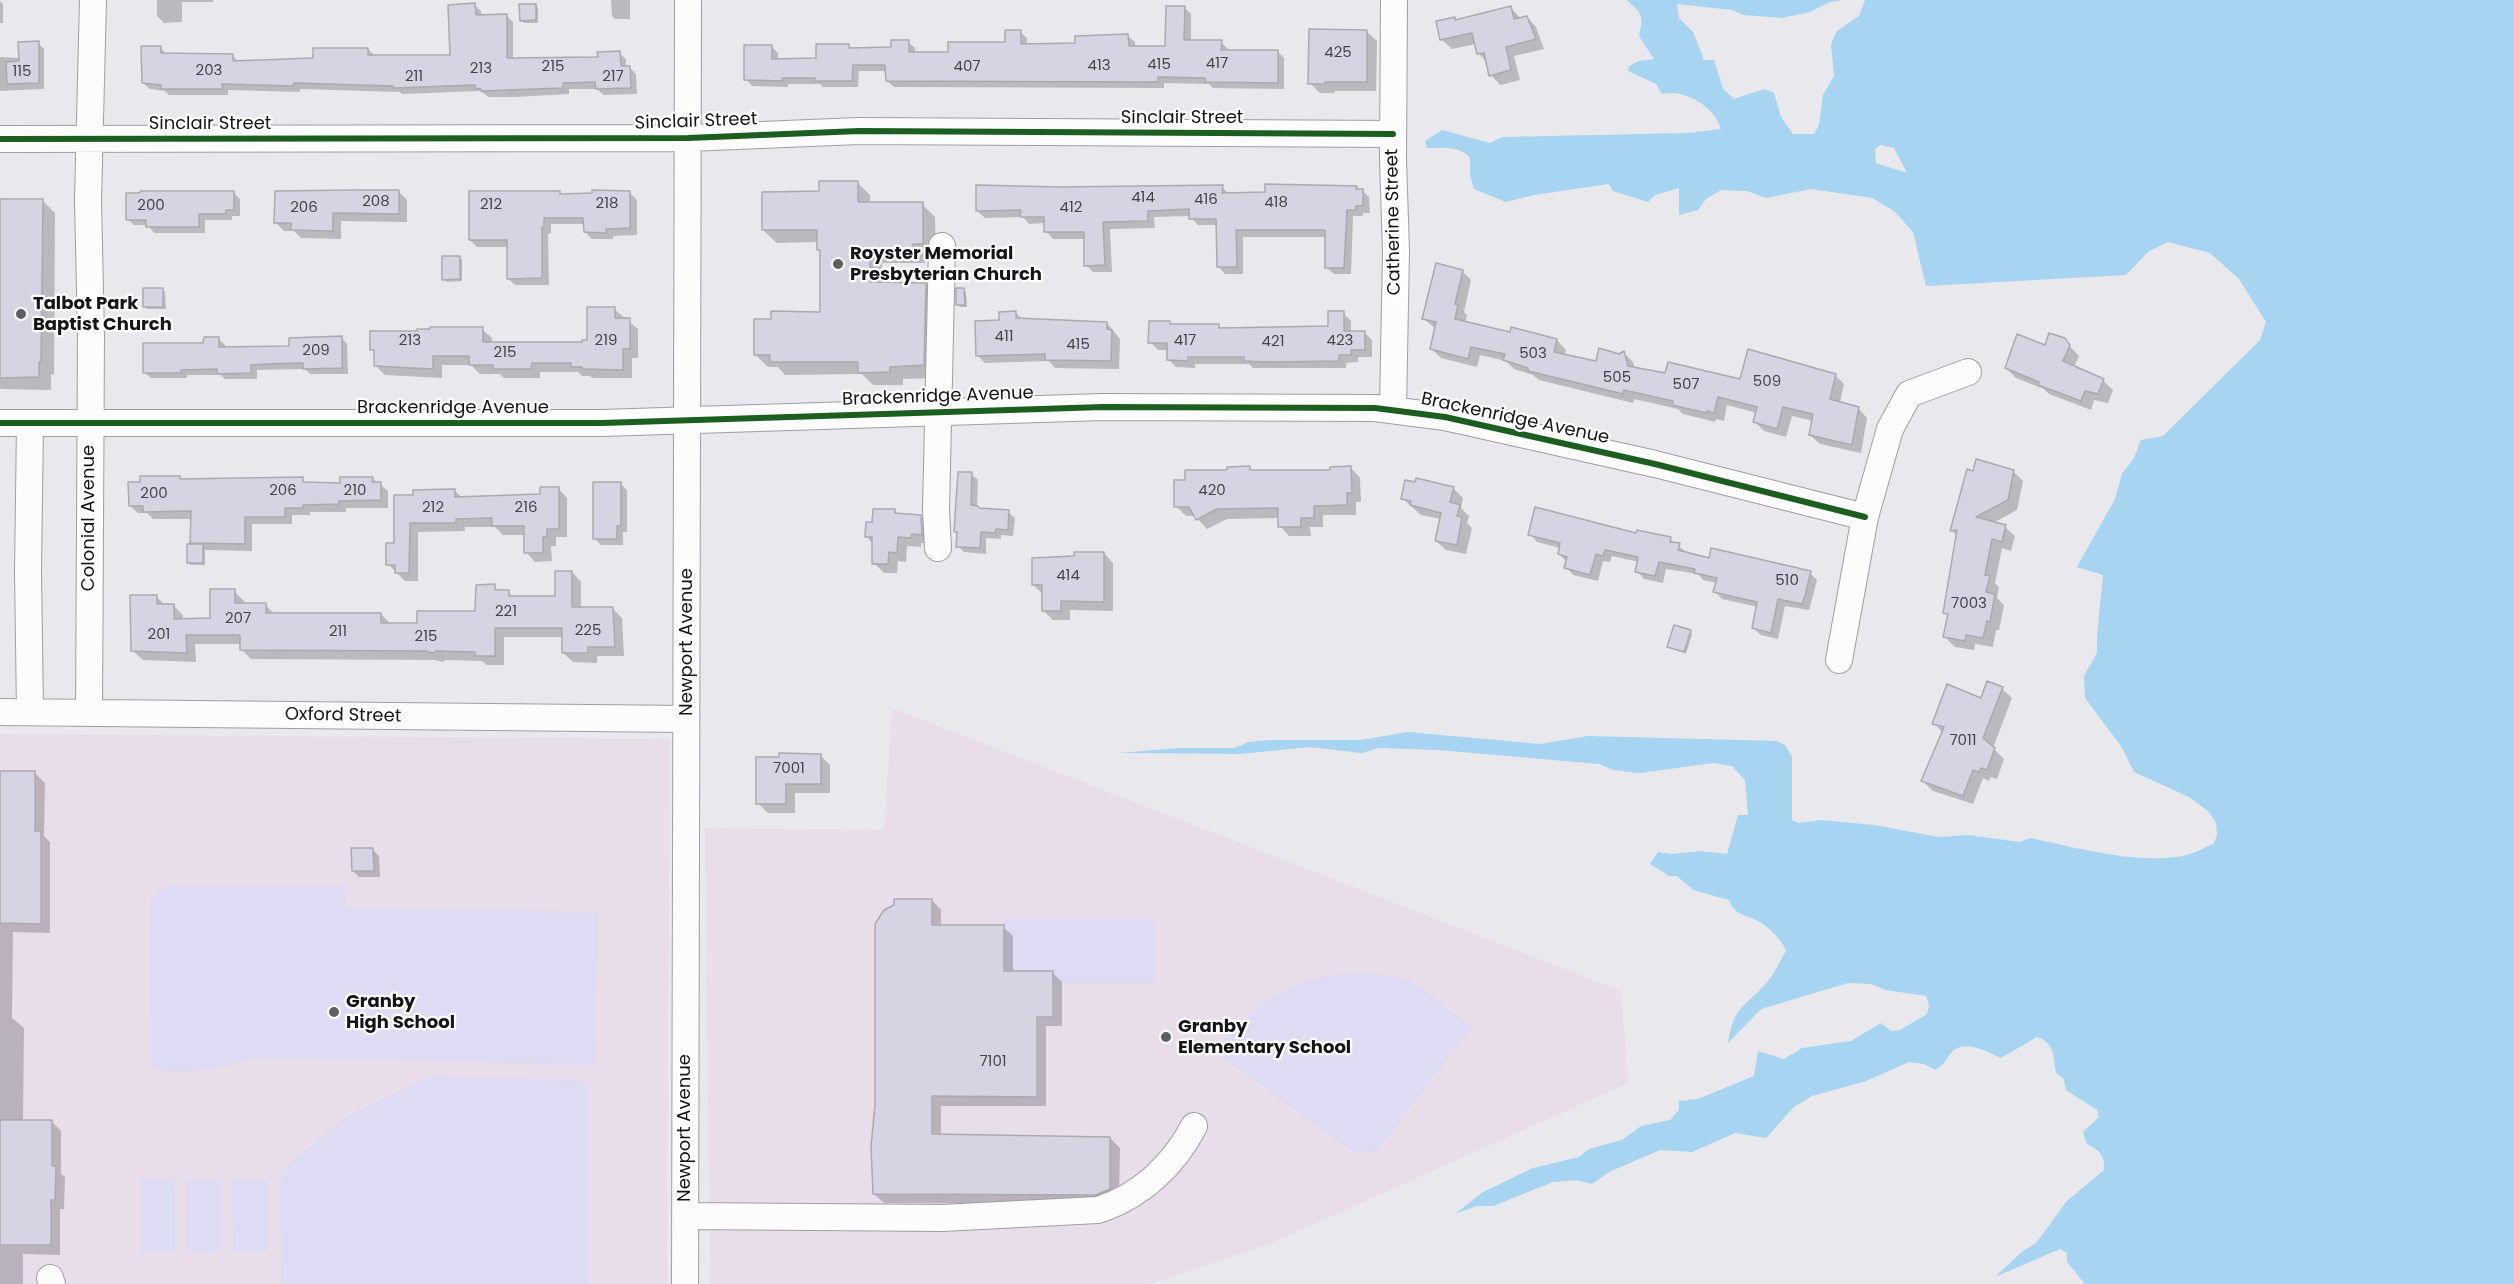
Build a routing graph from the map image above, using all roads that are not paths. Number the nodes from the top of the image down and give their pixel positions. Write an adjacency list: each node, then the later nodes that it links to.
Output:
1 (93, 0): 7 (street, Colonial Avenue)
2 (688, 0): 5 (street, Newport Avenue)
3 (1394, 0): 4 (street, Catherine Street)
4 (1393, 134): 5 (street, Sinclair Street); 10 (street, Catherine Street)
5 (688, 138): 7 (street, Sinclair Street); 12 (street, Newport Avenue)
6 (0, 139): 7 (street, Sinclair Street)
7 (90, 139): 15 (street, Colonial Avenue)
8 (942, 246): 11 (street)
9 (1968, 372): 16 (street)
10 (1393, 409): 11 (street, Brackenridge Avenue); 16 (street, Brackenridge Avenue)
11 (939, 411): 12 (street, Brackenridge Avenue); 17 (street)
12 (687, 421): 15 (street, Brackenridge Avenue); 22 (street, Newport Avenue)
13 (0, 423): 14 (street, Brackenridge Avenue)
14 (30, 423): 15 (street, Brackenridge Avenue); 20 (street)
15 (89, 423): 21 (street, Colonial Avenue)
16 (1864, 517): 18 (street)
17 (938, 548)
18 (1839, 660)
19 (0, 712): 20 (street, Oxford Street)
20 (30, 712): 21 (street, Oxford Street)
21 (89, 713): 22 (street, Oxford Street)
22 (686, 720): 24 (street, Newport Avenue)
23 (1194, 1126): 24 (street)
24 (685, 1216): 25 (street, Newport Avenue)
25 (686, 1284)

